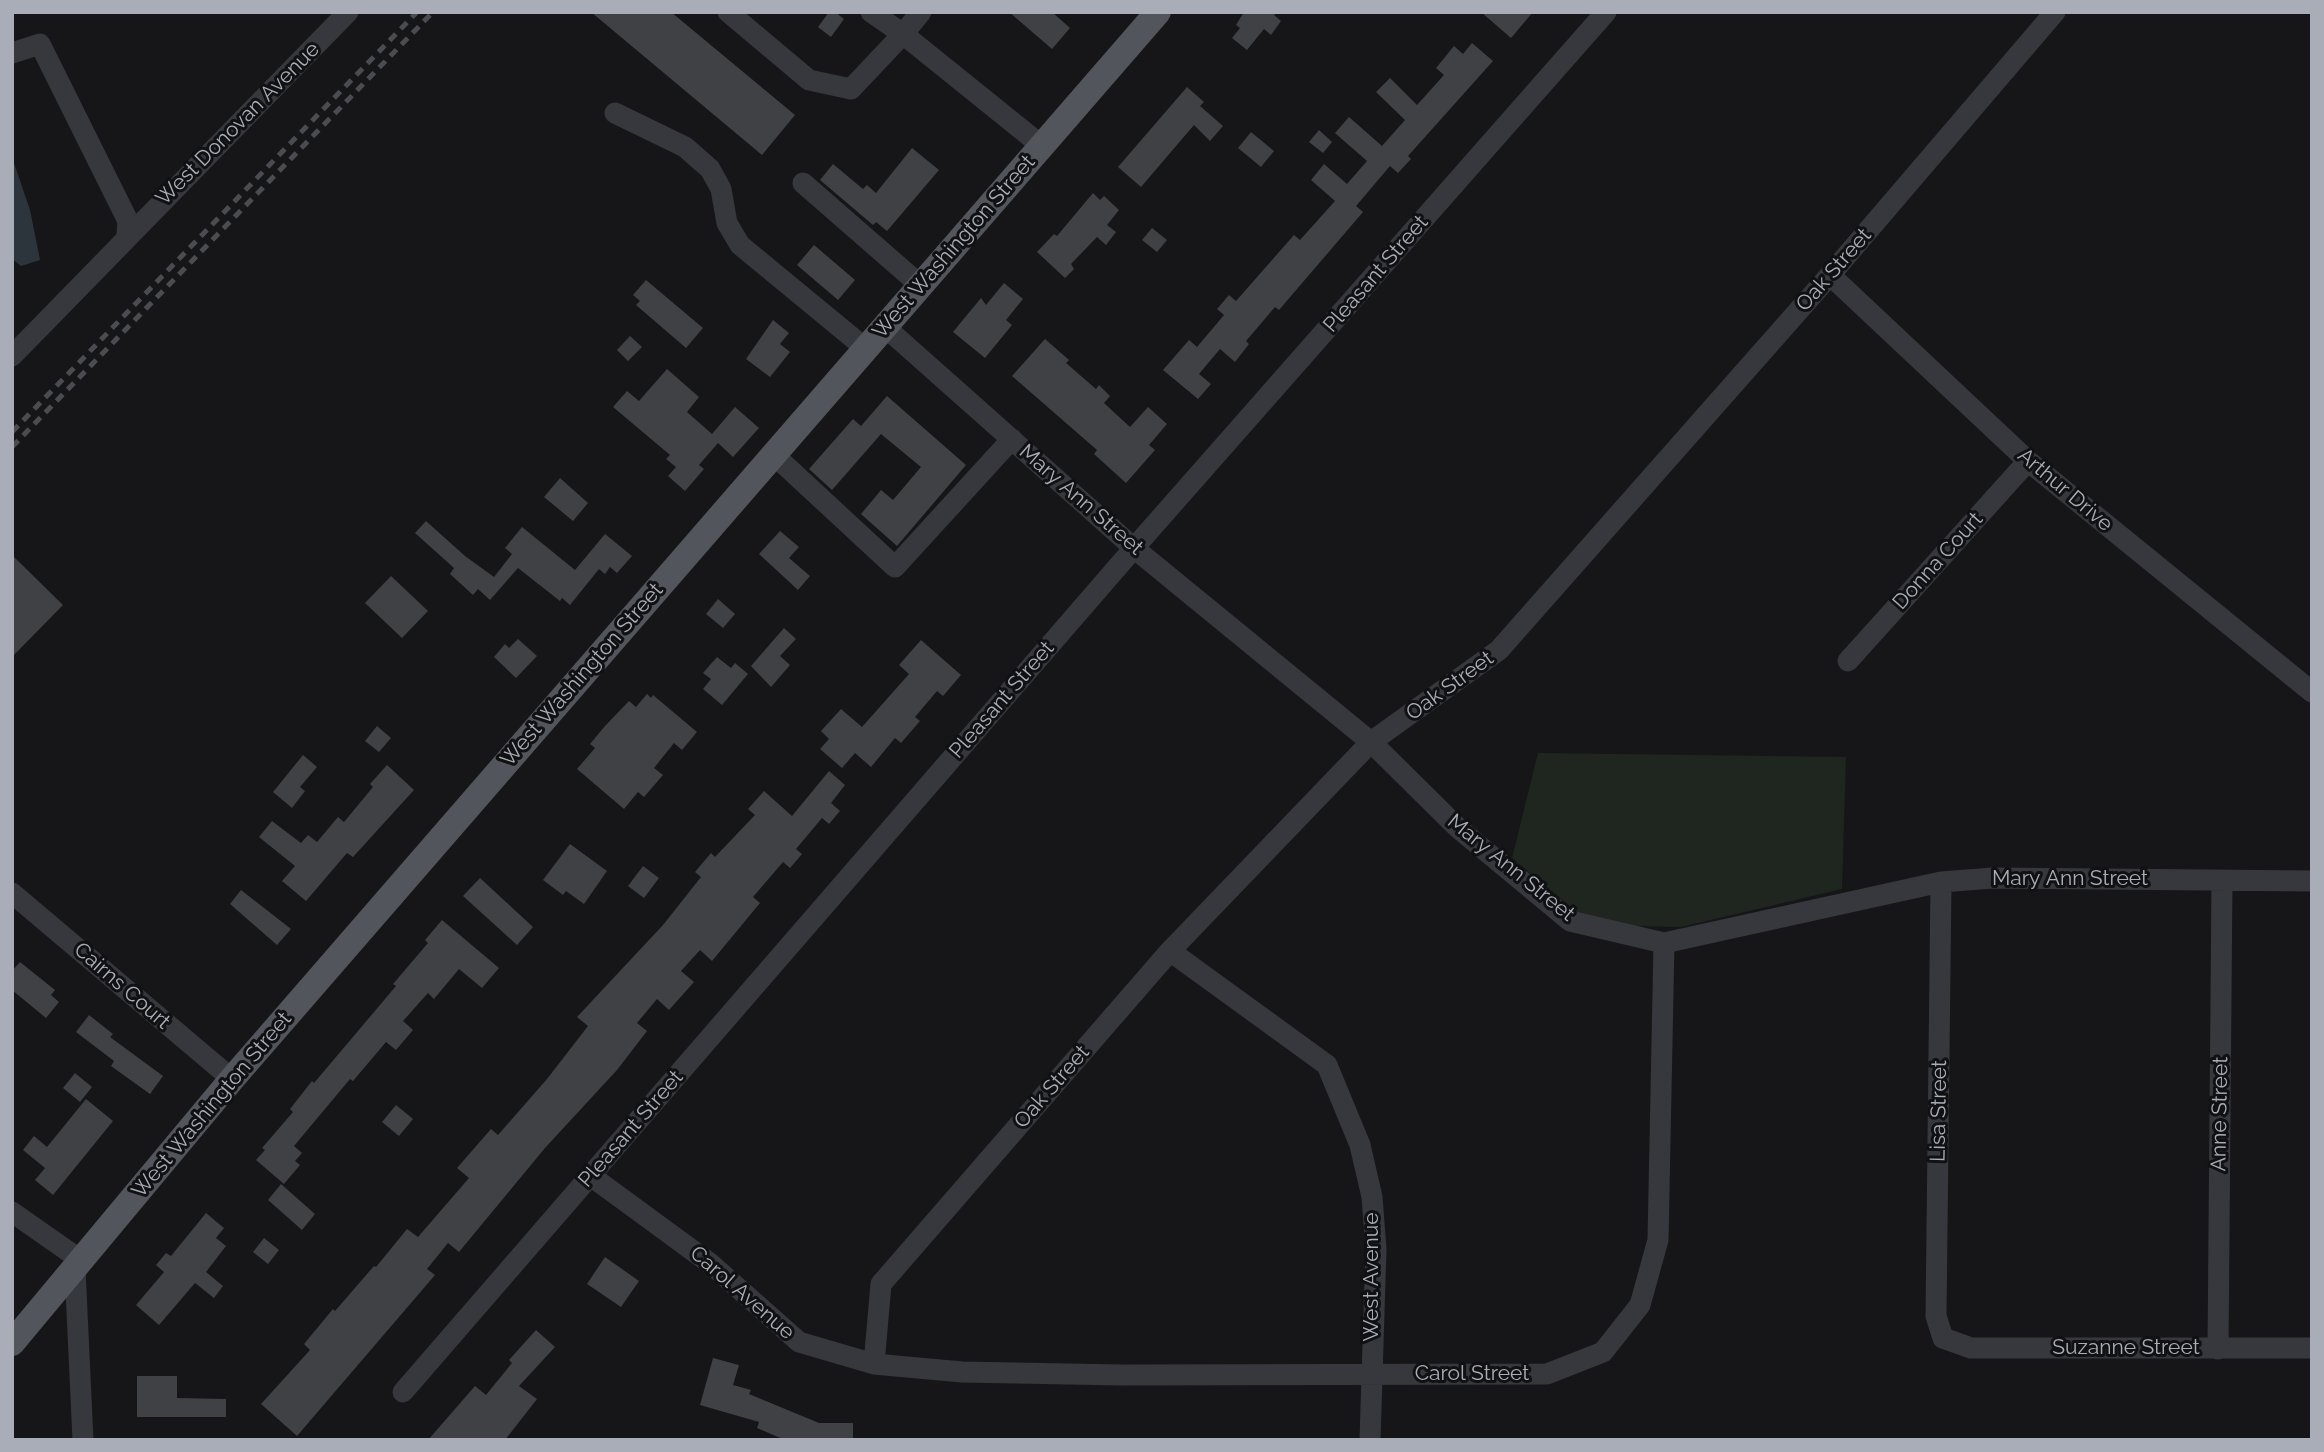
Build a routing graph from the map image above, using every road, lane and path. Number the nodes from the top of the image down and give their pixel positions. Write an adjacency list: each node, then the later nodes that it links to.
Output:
1 (348, 12): 13 (street, West Donovan Avenue)
2 (728, 12): 8 (street)
3 (871, 12): 8 (street)
4 (920, 12): 8 (street)
5 (1158, 12): 11 (main road, West Washington Street)
6 (1606, 12): 22 (street, Pleasant Street)
7 (2056, 12): 14 (street, Oak Street)
8 (903, 34): 11 (street)
9 (12, 53): 13 (street)
10 (615, 113): 17 (street)
11 (1042, 146): 15 (main road, West Washington Street)
12 (803, 183): 15 (street)
13 (127, 235): 18 (street, West Donovan Avenue)
14 (1830, 275): 21 (street, Arthur Drive); 25 (street, Oak Street)
15 (920, 285): 16 (main road, West Washington Street)
16 (884, 326): 17 (main road, West Washington Street); 19 (street, Mary Ann Street)
17 (865, 348): 20 (main road, West Washington Street)
18 (12, 356)
19 (1012, 439): 20 (street); 22 (street, Mary Ann Street)
20 (774, 454): 32 (main road, West Washington Street)
21 (2028, 461): 23 (street, Donna Court); 24 (street, Arthur Drive)
22 (1134, 548): 25 (street, Mary Ann Street); 33 (street, Pleasant Street)
23 (1847, 661)
24 (2312, 692)
25 (1371, 742): 30 (street, Mary Ann Street); 31 (street, Oak Street)
26 (2222, 880): 27 (street, Mary Ann Street); 28 (street, Mary Ann Street); 39 (street, Anne Street)
27 (2312, 881)
28 (1941, 882): 30 (street, Mary Ann Street); 36 (street, Lisa Street)
29 (12, 892): 32 (street, Cairns Court)
30 (1664, 943): 41 (street, Carol Street)
31 (1170, 951): 40 (street, Oak Street); 41 (street, West Avenue)
32 (232, 1079): 35 (main road, West Washington Street)
33 (591, 1176): 40 (street, Carol Avenue); 43 (street, Pleasant Street)
34 (12, 1212): 35 (street)
35 (78, 1265): 37 (main road, West Washington Street); 44 (street)
36 (1942, 1338): 39 (street, Suzanne Street)
37 (12, 1343)
38 (2311, 1348): 39 (street, Suzanne Street)
39 (2218, 1349)
40 (874, 1364): 42 (street, Carol Avenue)
41 (1371, 1373): 42 (street, Carol Street); 45 (street, West Avenue)
42 (1122, 1375)
43 (403, 1392)
44 (83, 1440)
45 (1370, 1440)

